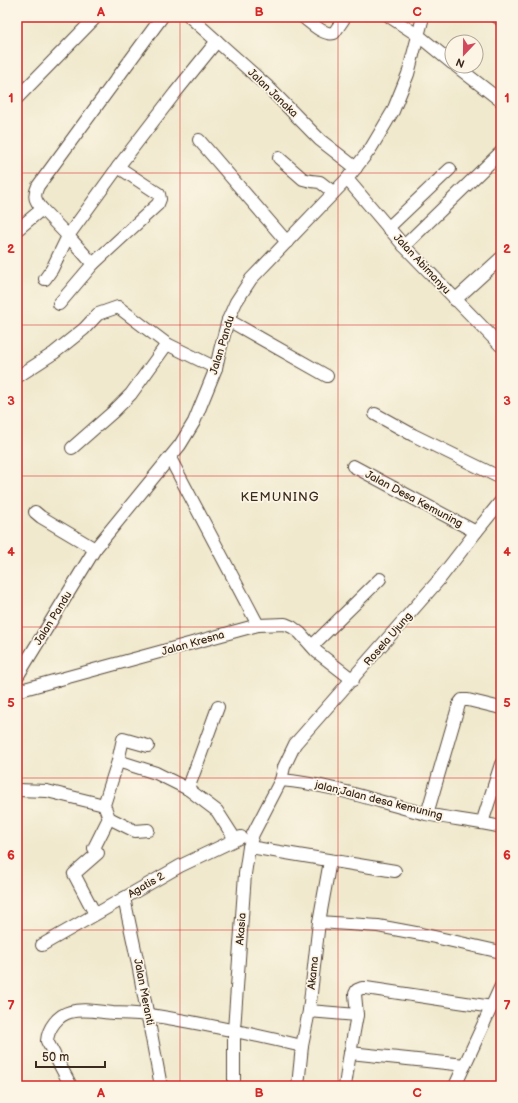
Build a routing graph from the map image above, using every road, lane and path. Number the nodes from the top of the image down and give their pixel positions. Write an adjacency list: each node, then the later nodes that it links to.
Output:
1 (96, 17): 14 (street)
2 (162, 17): 24 (street)
3 (190, 17): 11 (street, Jalan Janaka)
4 (303, 17): 5 (street)
5 (345, 17)
6 (390, 17): 10 (street)
7 (423, 17): 10 (street, Jalan Pandu)
8 (496, 17): 9 (street)
9 (501, 20)
10 (419, 36): 12 (street); 20 (street, Jalan Pandu)
11 (217, 41): 19 (street); 20 (street, Jalan Janaka)
12 (444, 56)
13 (466, 74): 15 (street)
14 (17, 98)
15 (501, 101)
16 (199, 140): 28 (street)
17 (501, 152): 29 (street)
18 (279, 158): 23 (street)
19 (118, 167): 27 (street); 31 (street)
20 (356, 168): 22 (street, Jalan Pandu)
21 (450, 169): 25 (street)
22 (347, 179): 23 (street, Jalan Pandu); 25 (street, Jalan Abimanyu)
23 (333, 192): 28 (street, Jalan Pandu)
24 (42, 209): 26 (street); 27 (street)
25 (388, 228): 29 (street, Jalan Abimanyu)
26 (17, 230)
27 (68, 236): 31 (street); 32 (street)
28 (287, 242): 35 (street, Jalan Pandu)
29 (404, 246): 33 (street, Jalan Abimanyu)
30 (501, 258): 33 (street)
31 (93, 264): 34 (street)
32 (45, 279)
33 (455, 300): 37 (street, Jalan Abimanyu)
34 (59, 304)
35 (228, 320): 38 (street, Jalan Pandu); 39 (street)
36 (167, 344): 38 (street); 40 (street); 42 (street)
37 (501, 346)
38 (216, 368): 43 (street, Jalan Pandu)
39 (327, 376)
40 (17, 377)
41 (375, 414): 45 (street)
42 (72, 448)
43 (170, 458): 49 (street, Jalan Pandu); 51 (street)
44 (353, 466): 48 (street, Jalan Desa Kemuning)
45 (501, 478)
46 (501, 502): 48 (street, Rosela Ujung)
47 (35, 512): 49 (street)
48 (476, 532): 54 (street, Rosela Ujung)
49 (96, 549): 53 (street, Jalan Pandu)
50 (380, 579): 52 (street)
51 (258, 625): 52 (street, Jalan Kresna); 55 (street, Jalan Kresna)
52 (312, 646): 54 (street, Jalan Kresna)
53 (17, 677)
54 (353, 680): 61 (street, Rosela Ujung)
55 (17, 691)
56 (218, 707): 62 (street)
57 (501, 708): 65 (street)
58 (148, 746): 59 (street)
59 (118, 761): 62 (street); 64 (street)
60 (501, 764): 67 (street)
61 (281, 780): 65 (street, jalan;Jalan desa kemuning); 70 (street, Akasia)
62 (188, 789): 71 (street)
63 (17, 790): 64 (street)
64 (104, 805): 66 (street)
65 (427, 814): 67 (street, jalan;Jalan desa kemuning)
66 (109, 818): 69 (street); 76 (street)
67 (482, 823): 68 (street, jalan;Jalan desa kemuning)
68 (501, 827)
69 (148, 830)
70 (253, 834): 71 (street, Agatis 2); 72 (street, Akasia)
71 (235, 839): 75 (street, Agatis 2)
72 (249, 847): 73 (street); 85 (street, Akasia)
73 (330, 861): 74 (street); 77 (street, Akama)
74 (395, 871)
75 (124, 898): 76 (street, Agatis 2); 83 (street, Jalan Meranti)
76 (95, 914): 78 (street, Agatis 2)
77 (319, 922): 79 (street); 82 (street, Akama)
78 (42, 945)
79 (501, 952)
80 (501, 986): 81 (street)
81 (492, 1007): 84 (street); 88 (street)
82 (309, 1012): 84 (street); 86 (street, Akama)
83 (148, 1015): 85 (street); 89 (street); 90 (street, Jalan Meranti)
84 (357, 1015): 87 (street)
85 (234, 1030): 86 (street); 91 (street, Akasia)
86 (302, 1046): 92 (street, Akama)
87 (350, 1053): 88 (street); 93 (street)
88 (465, 1065): 94 (street)
89 (71, 1086)
90 (161, 1086)
91 (234, 1086)
92 (298, 1086)
93 (345, 1086)
94 (455, 1086)

